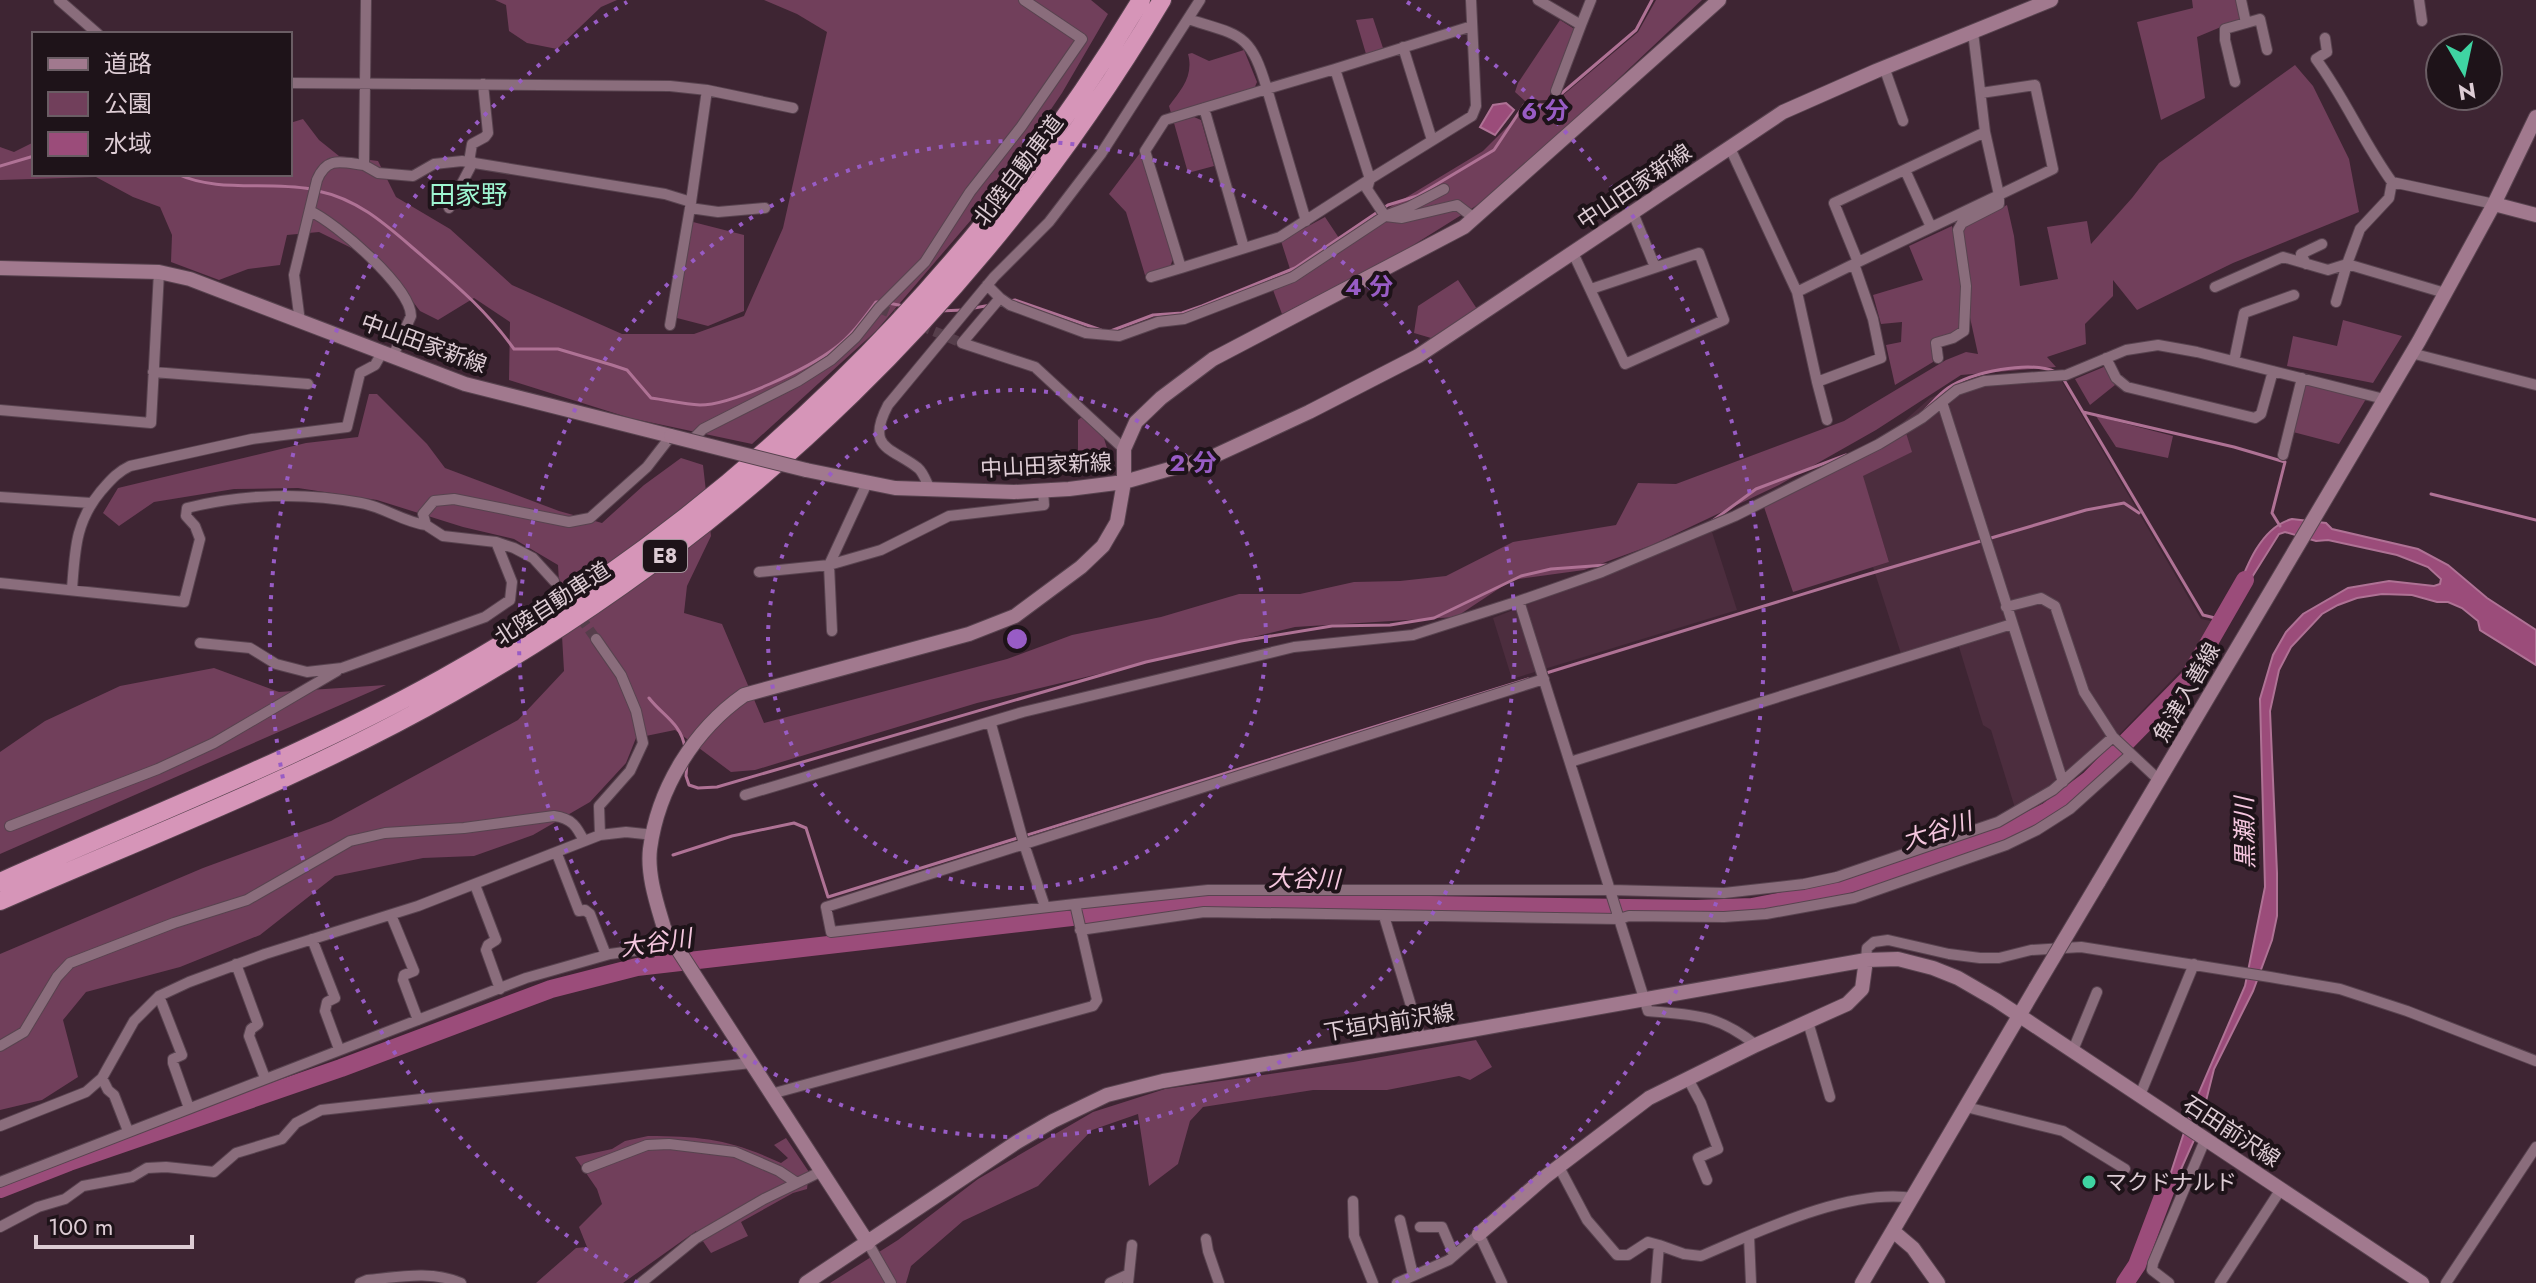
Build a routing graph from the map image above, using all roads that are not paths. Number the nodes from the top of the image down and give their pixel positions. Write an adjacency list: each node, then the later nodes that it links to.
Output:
1 (59, 0): 19 (street)
2 (366, 0): 29 (street)
3 (1024, 0): 96 (street)
4 (1141, 0): 133 (highway, 北陸自動車道 / E8)
5 (1162, 0): 136 (highway, 北陸自動車道 / E8)
6 (1200, 0): 14 (street)
7 (1471, 0): 18 (street)
8 (1538, 0): 17 (street)
9 (1591, 0): 17 (street)
10 (1719, 0): 56 (main road)
11 (2051, 0): 20 (main road, 中山田家新線)
12 (2241, 0): 16 (street)
13 (2419, 0): 15 (street)
14 (1188, 19): 30 (street); 70 (street)
15 (2422, 21)
16 (2246, 23): 23 (street); 26 (street)
17 (1581, 25): 32 (street)
18 (1472, 26): 22 (street); 39 (street)
19 (96, 32)
20 (1973, 32): 24 (main road, 中山田家新線); 33 (street)
21 (2325, 38): 45 (street)
22 (1403, 47): 25 (street); 39 (street)
23 (2267, 50)
24 (1884, 67): 37 (street); 40 (main road, 中山田家新線)
25 (1335, 69): 30 (street); 44 (street)
26 (2235, 82)
27 (292, 83): 29 (street)
28 (483, 84): 29 (street); 31 (street); 41 (street)
29 (366, 85): 42 (street)
30 (1267, 89): 35 (street); 57 (street)
31 (707, 90): 34 (street); 49 (street)
32 (1556, 91)
33 (1981, 93): 38 (street); 47 (street)
34 (793, 108)
35 (1204, 108): 60 (street); 67 (street)
36 (2536, 117): 48 (main road, 魚津入善線)
37 (1903, 121)
38 (1985, 132): 43 (street); 47 (street)
39 (1432, 140): 44 (street)
40 (1730, 148): 53 (main road, 中山田家新線); 73 (street)
41 (471, 162): 42 (street); 49 (street); 50 (street)
42 (364, 165): 52 (street)
43 (1905, 170): 58 (street); 62 (street)
44 (1370, 179): 55 (street); 57 (street)
45 (2392, 182): 48 (street); 64 (street)
46 (1444, 189): 55 (street)
47 (1999, 195): 58 (street); 82 (street)
48 (2494, 204): 54 (main road); 74 (main road, 魚津入善線)
49 (691, 205): 51 (street); 79 (street)
50 (449, 208)
51 (765, 208)
52 (310, 211): 78 (street); 80 (street)
53 (1633, 213): 61 (main road, 中山田家新線); 65 (street)
54 (2536, 215)
55 (1385, 216): 56 (street); 76 (street)
56 (1474, 218): 97 (main road)
57 (1306, 221): 60 (street)
58 (1931, 227): 62 (street)
59 (2322, 244): 63 (street)
60 (1244, 248): 67 (street)
61 (1573, 253): 72 (street); 99 (main road, 中山田家新線)
62 (1856, 263): 73 (street); 88 (street)
63 (2306, 264): 64 (street); 71 (street)
64 (2347, 264): 74 (street); 77 (street)
65 (1655, 267): 72 (street); 72 (street)
66 (0, 268): 68 (main road, 中山田家新線)
67 (1181, 268): 69 (street)
68 (159, 272): 78 (main road, 中山田家新線); 86 (street)
69 (1151, 277)
70 (987, 285): 76 (street); 102 (street)
71 (2215, 287)
72 (1591, 289)
73 (1797, 292): 88 (street)
74 (2445, 293): 81 (main road, 魚津入善線)
75 (2294, 295): 84 (street)
76 (1000, 298): 97 (street)
77 (2336, 302)
78 (300, 322): 80 (main road, 中山田家新線)
79 (670, 325)
80 (388, 353): 95 (main road, 中山田家新線); 104 (street)
81 (2411, 353): 90 (street); 91 (main road, 魚津入善線)
82 (1938, 358)
83 (2106, 358): 84 (street); 85 (street); 92 (street)
84 (2234, 361): 85 (street)
85 (2273, 371): 87 (street)
86 (153, 372): 89 (street); 93 (street)
87 (2302, 378): 91 (street); 98 (street)
88 (1817, 382): 94 (street)
89 (308, 384)
90 (2536, 385)
91 (2384, 399): 124 (main road, 魚津入善線)
92 (1942, 402): 112 (street); 113 (street)
93 (0, 410)
94 (1827, 420)
95 (671, 436): 96 (main road, 中山田家新線, bridge); 105 (street)
96 (691, 441): 100 (main road, 中山田家新線, bridge)
97 (1124, 449): 99 (main road)
98 (2283, 455)
99 (1124, 482): 101 (main road, 中山田家新線); 129 (main road)
100 (867, 483): 102 (main road, 中山田家新線); 107 (street)
101 (1043, 490): 102 (main road, 中山田家新線); 107 (street)
102 (931, 491)
103 (0, 497): 104 (street)
104 (91, 503): 111 (street)
105 (426, 525): 106 (street); 111 (street)
106 (496, 542): 109 (street); 118 (street)
107 (829, 565): 108 (street); 115 (street)
108 (759, 572)
109 (554, 581)
110 (0, 583): 111 (street)
111 (72, 589)
112 (1519, 601): 119 (street); 120 (street)
113 (2006, 607): 114 (street); 121 (street)
114 (2012, 624): 123 (street); 125 (street)
115 (832, 631)
116 (596, 639): 128 (street)
117 (200, 643): 118 (street)
118 (342, 668): 127 (street)
119 (1544, 679): 123 (street); 131 (street)
120 (991, 724): 126 (street); 131 (street)
121 (2113, 737): 122 (street); 125 (street)
122 (2130, 755): 124 (street); 141 (street)
123 (1570, 762): 135 (street)
124 (2160, 781): 153 (main road, 魚津入善線, bridge)
125 (2063, 782): 135 (street)
126 (745, 795)
127 (10, 826)
128 (600, 835): 129 (street); 130 (street)
129 (654, 835): 144 (main road)
130 (584, 841): 132 (street); 158 (street)
131 (1024, 844): 138 (street); 138 (street)
132 (557, 854): 134 (street); 145 (street)
133 (0, 882)
134 (475, 885): 139 (street); 149 (street)
135 (1612, 893): 137 (street); 141 (street)
136 (0, 901)
137 (1075, 904): 138 (street); 142 (street)
138 (1045, 907)
139 (391, 915): 143 (street); 154 (street)
140 (1384, 916): 141 (street); 142 (street); 156 (street)
141 (1618, 916): 152 (street)
142 (1080, 930): 166 (street)
143 (312, 939): 147 (street); 159 (street)
144 (675, 945): 145 (street); 162 (main road)
145 (606, 955): 149 (street)
146 (1866, 960): 148 (street); 152 (main road, 下垣内前沢線); 153 (main road, 下垣内前沢線); 155 (main road)
147 (236, 964): 151 (street); 164 (street)
148 (2194, 964): 161 (street); 167 (street)
149 (500, 989): 154 (street)
150 (2097, 992): 160 (street)
151 (159, 996): 163 (street); 170 (street)
152 (1642, 999): 156 (main road, 下垣内前沢線); 157 (street)
153 (2019, 1014): 160 (main road, 石田前沢線); 169 (main road, 魚津入善線)
154 (418, 1020): 159 (street)
155 (1808, 1022): 157 (main road); 168 (street)
156 (1421, 1039): 192 (main road, 下垣内前沢線)
157 (1756, 1045): 165 (main road)
158 (0, 1046)
159 (339, 1049): 164 (street)
160 (2073, 1050): 167 (main road, 石田前沢線)
161 (2536, 1061)
162 (751, 1063): 166 (main road); 186 (street)
163 (102, 1078): 171 (street); 172 (street)
164 (265, 1078): 170 (street)
165 (1688, 1079): 175 (main road); 179 (street)
166 (771, 1094): 178 (main road)
167 (2140, 1095): 173 (main road, 石田前沢線)
168 (1830, 1097)
169 (1966, 1107): 177 (street); 183 (main road, 魚津入善線)
170 (189, 1108): 172 (street)
171 (0, 1126)
172 (128, 1131): 180 (street)
173 (2205, 1140): 182 (main road, 石田前沢線); 211 (street)
174 (2536, 1147): 214 (street)
175 (1559, 1167): 189 (main road); 194 (street)
176 (587, 1168): 181 (street)
177 (2125, 1169)
178 (822, 1171): 181 (street); 192 (main road)
179 (1707, 1180)
180 (0, 1182)
181 (797, 1183): 200 (street)
182 (2281, 1189): 212 (street); 213 (main road, 石田前沢線)
183 (1913, 1198): 188 (main road, 魚津入善線); 190 (street)
184 (1353, 1201): 205 (street)
185 (1400, 1220): 197 (street)
186 (0, 1227)
187 (1420, 1227): 195 (street)
188 (1893, 1231): 209 (main road, 魚津入善線); 210 (main road)
189 (1479, 1234): 195 (street); 206 (street)
190 (1749, 1236): 194 (street); 208 (street)
191 (1206, 1239): 204 (street)
192 (868, 1243): 201 (main road, 下垣内前沢線); 202 (street)
193 (1132, 1245): 196 (street)
194 (1659, 1245): 207 (street)
195 (1454, 1255): 197 (street)
196 (1128, 1278): 203 (street)
197 (1405, 1280)
198 (360, 1283): 199 (street)
199 (461, 1283)
200 (641, 1283)
201 (806, 1283)
202 (891, 1283)
203 (1110, 1283)
204 (1219, 1283)
205 (1373, 1283)
206 (1502, 1283)
207 (1656, 1283)
208 (1751, 1283)
209 (1862, 1283)
210 (1938, 1283)
211 (2169, 1283)
212 (2220, 1283)
213 (2422, 1283)
214 (2446, 1283)

